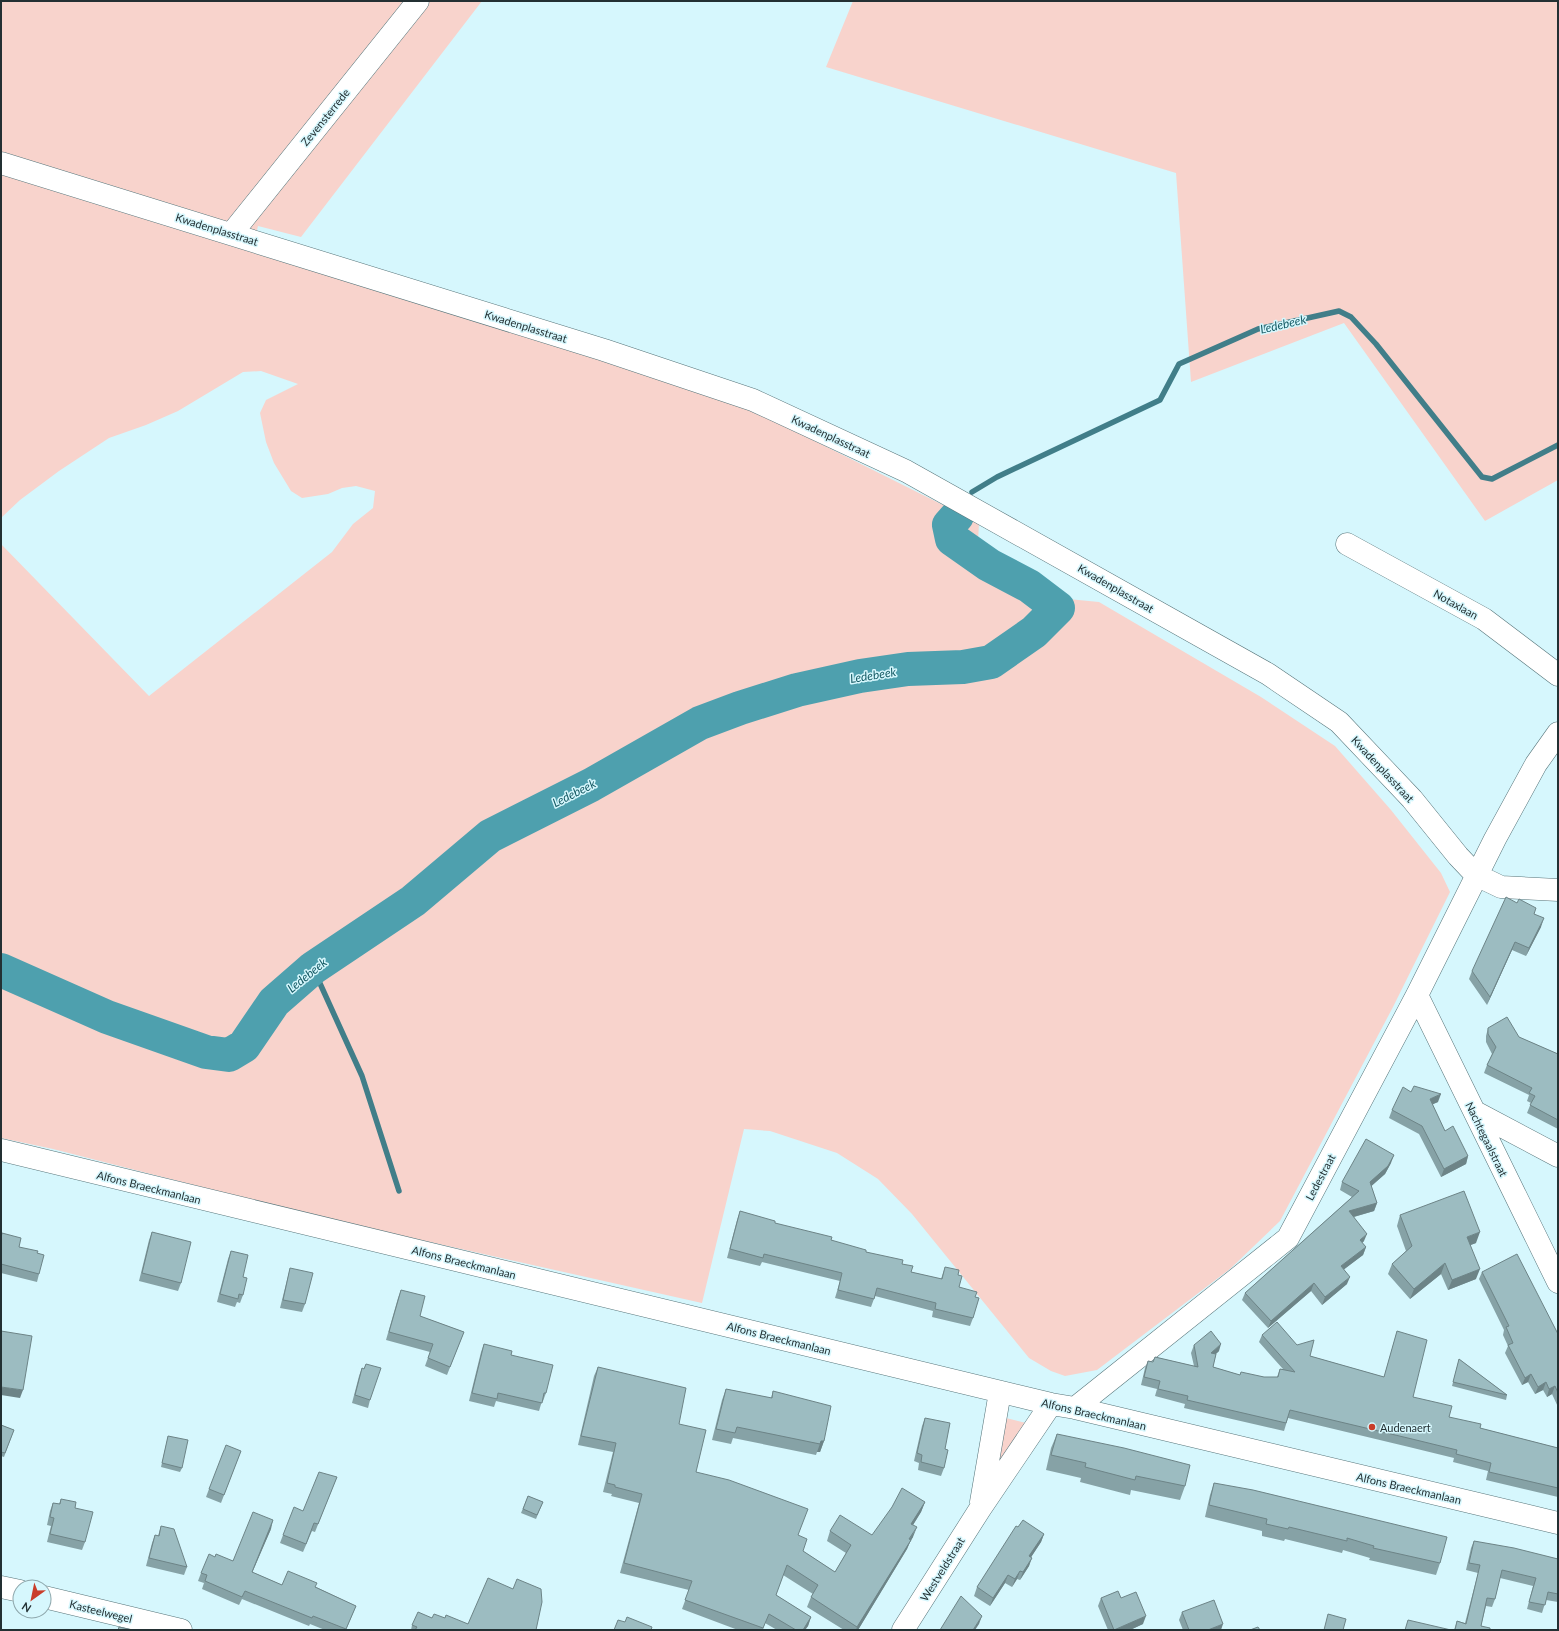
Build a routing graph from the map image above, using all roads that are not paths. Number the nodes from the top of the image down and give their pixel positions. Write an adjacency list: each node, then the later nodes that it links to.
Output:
1 (418, 1): 3 (street, Zevensterrede)
2 (1, 163): 3 (street, Kwadenplasstraat)
3 (232, 233): 7 (street, Kwadenplasstraat)
4 (1347, 544): 5 (street, Notaxlaan)
5 (1558, 675)
6 (1558, 733): 7 (street)
7 (1476, 874): 8 (street, Kwadenplasstraat); 9 (street, Ledestraat)
8 (1558, 890)
9 (1417, 995): 10 (street, Nachtegaalstraat); 16 (street, Ledestraat)
10 (1475, 1112): 12 (street); 13 (street, Nachtegaalstraat)
11 (1, 1150): 14 (street, Alfons Braeckmanlaan)
12 (1558, 1156)
13 (1558, 1282)
14 (1000, 1392): 15 (street, Alfons Braeckmanlaan); 17 (street, Westveldstraat)
15 (1051, 1404): 16 (street, Alfons Braeckmanlaan); 17 (street, Westveldstraat)
16 (1075, 1408): 18 (street, Alfons Braeckmanlaan)
17 (980, 1509): 23 (street, Westveldstraat)
18 (1558, 1523)
19 (1, 1587): 20 (street)
20 (12, 1589)
21 (52, 1599): 22 (street, Kasteelwegel)
22 (181, 1630)
23 (903, 1630)

